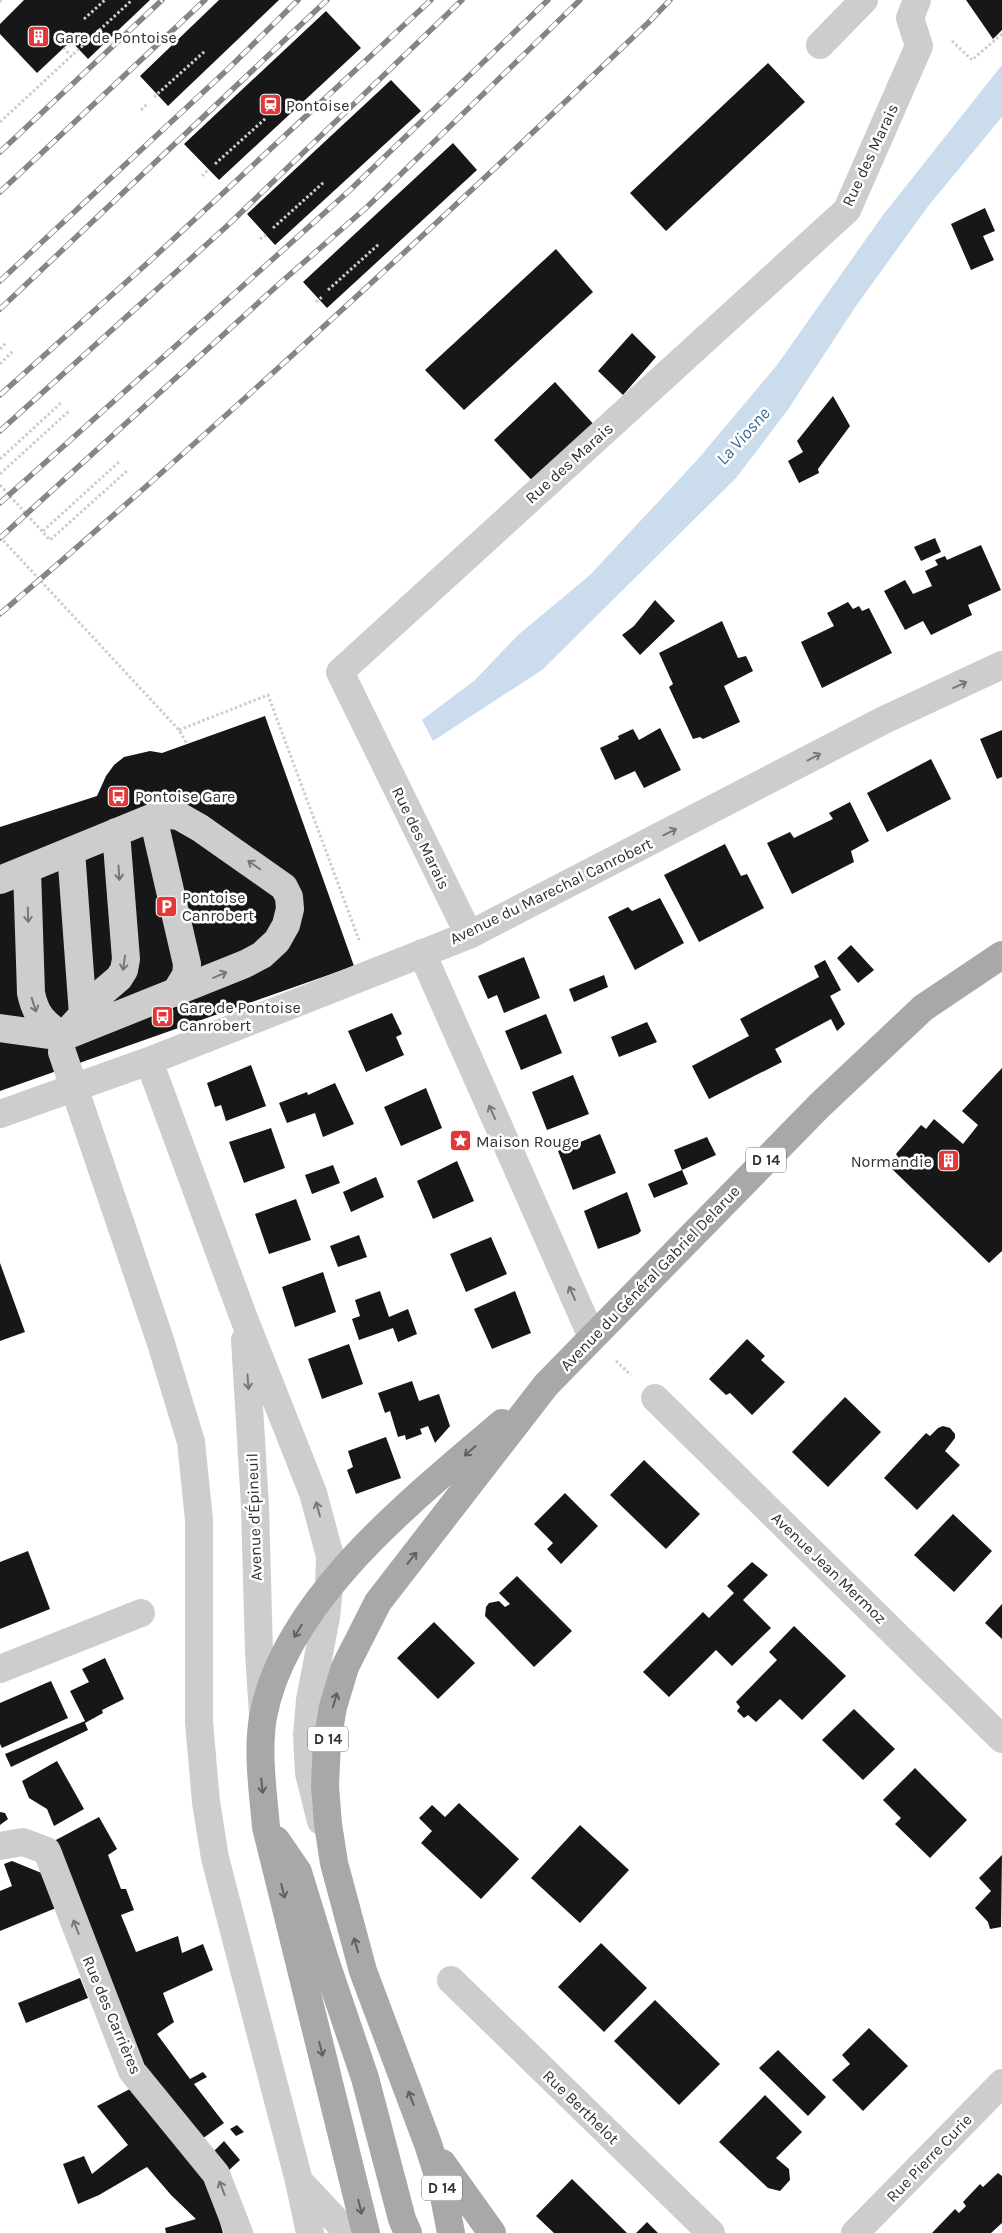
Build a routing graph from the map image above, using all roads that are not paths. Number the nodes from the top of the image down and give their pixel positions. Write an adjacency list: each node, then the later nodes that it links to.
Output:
1 (864, 0): 3 (street)
2 (913, 2): 10 (street, Rue des Marais)
3 (820, 45)
4 (1002, 665): 10 (street, Avenue du Marechal Canrobert, one-way to 4)
5 (152, 818): 6 (street); 13 (street); 13 (street, one-way to 5)
6 (116, 832): 7 (street); 14 (street, one-way to 14)
7 (71, 851): 8 (street); 14 (street)
8 (27, 870): 9 (street); 16 (street, one-way to 16)
9 (0, 880)
10 (469, 935): 11 (street, Avenue du Marechal Canrobert)
11 (422, 953): 17 (street, Avenue du Marechal Canrobert); 20 (street, one-way to 11)
12 (1002, 955): 20 (main road, Avenue du Général Gabriel Delarue / D 14)
13 (175, 994): 16 (street)
14 (83, 1015): 16 (street)
15 (0, 1028): 16 (street)
16 (62, 1045): 34 (street, bridge)
17 (149, 1061): 18 (street, Avenue du Marechal Canrobert); 19 (street, Avenue d'Épineuil)
18 (0, 1114)
19 (244, 1316): 23 (street, Avenue d'Épineuil, one-way to 19); 26 (street, Avenue d'Épineuil, one-way to 26)
20 (592, 1337): 21 (main road, Avenue du Général Gabriel Delarue / D 14)
21 (546, 1385): 23 (main road, D 14, one-way to 23); 30 (main road, D 14, one-way to 21)
22 (655, 1398): 27 (street, Avenue Jean Mermoz)
23 (329, 1588): 26 (main road, D 14, one-way to 26); 30 (street, Avenue d'Épineuil)
24 (141, 1614): 25 (street)
25 (0, 1669)
26 (263, 1718): 28 (main road, D 14, one-way to 28)
27 (1002, 1739)
28 (266, 1827): 38 (main road, D 14, one-way to 38); 39 (main road)
29 (0, 1846): 35 (street, Rue des Carrières, one-way to 29)
30 (334, 1861): 33 (main road, D 14, one-way to 30)
31 (451, 1980): 42 (street, Rue Berthelot)
32 (1002, 2083): 43 (street, Rue Pierre Curie)
33 (428, 2144): 40 (main road, D 14); 41 (main road)
34 (299, 2181): 36 (street); 37 (street)
35 (239, 2233)
36 (310, 2233)
37 (348, 2233)
38 (366, 2233)
39 (408, 2233)
40 (451, 2233)
41 (492, 2233)
42 (711, 2233)
43 (855, 2233)

